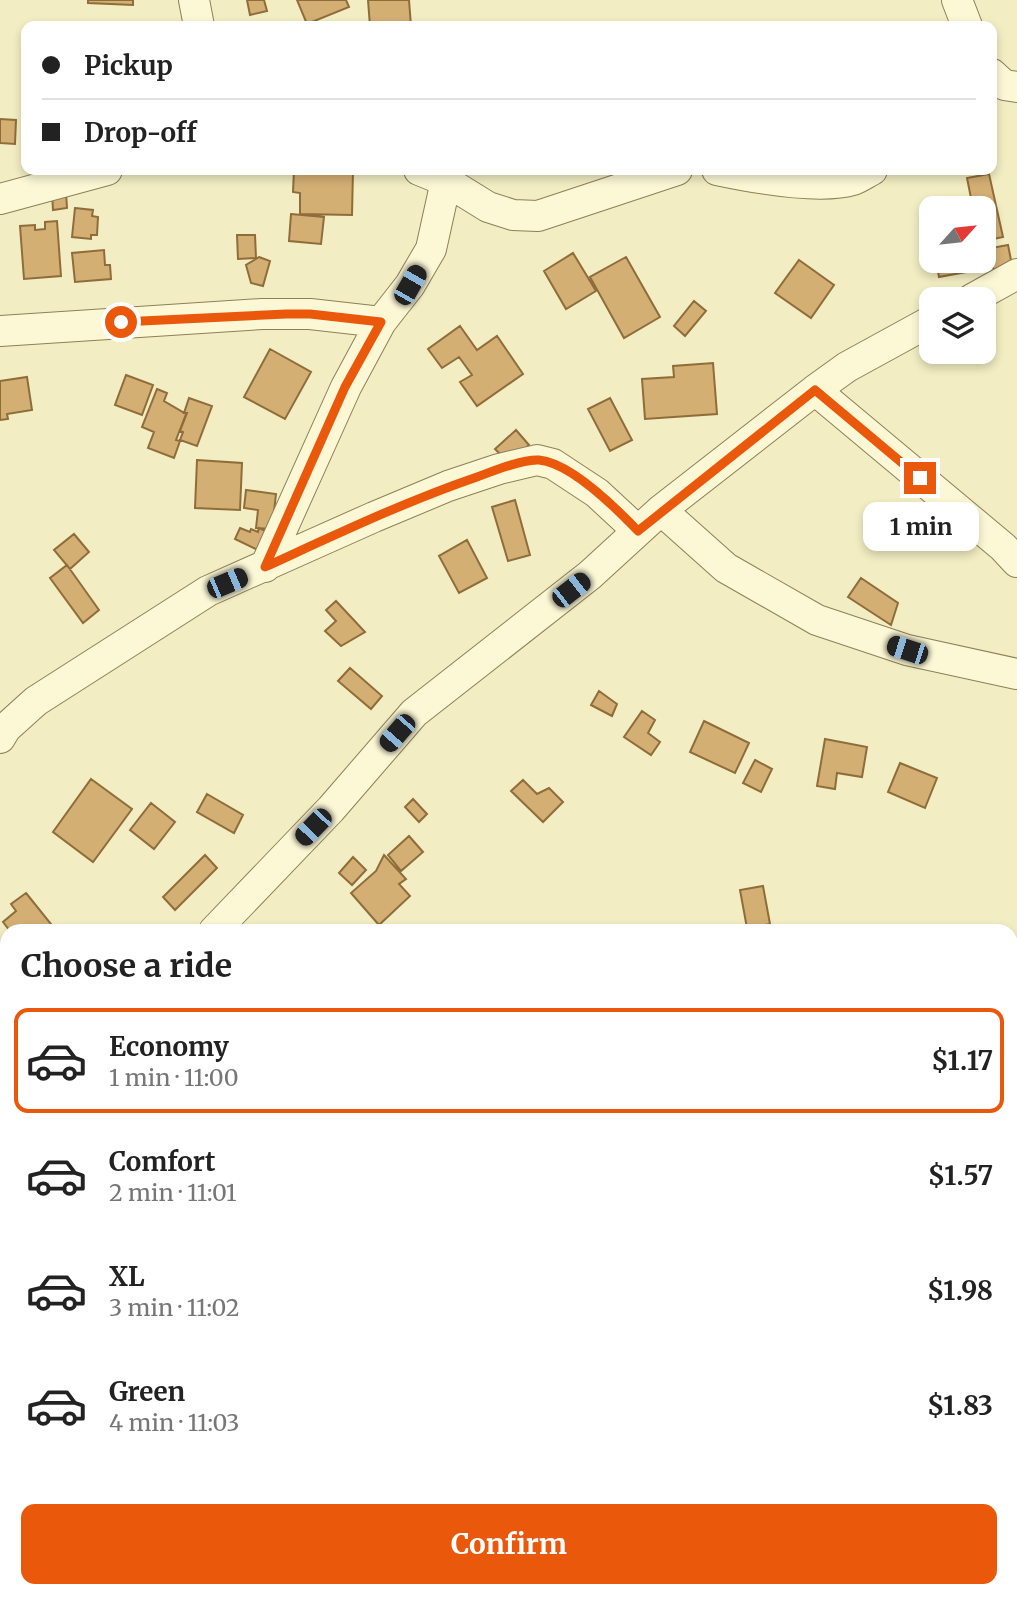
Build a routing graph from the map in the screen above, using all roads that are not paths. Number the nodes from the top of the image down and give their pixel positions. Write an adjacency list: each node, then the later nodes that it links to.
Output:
1 (194, 0): 3 (street)
2 (957, 0): 4 (street)
3 (198, 21)
4 (965, 21)
5 (997, 79): 6 (street)
6 (997, 98)
7 (89, 175): 12 (street)
8 (433, 175): 9 (street); 15 (street)
9 (662, 175)
10 (739, 175): 11 (street)
11 (863, 175)
12 (0, 199)
13 (1017, 274): 14 (street)
14 (994, 287)
15 (381, 322): 17 (street); 22 (street)
16 (919, 328): 18 (street)
17 (0, 331)
18 (815, 390): 19 (street); 21 (street)
19 (661, 510): 20 (street); 23 (street)
20 (638, 531): 22 (street); 25 (street)
21 (1017, 562)
22 (265, 567): 24 (street)
23 (1017, 674)
24 (0, 738)
25 (221, 924)

